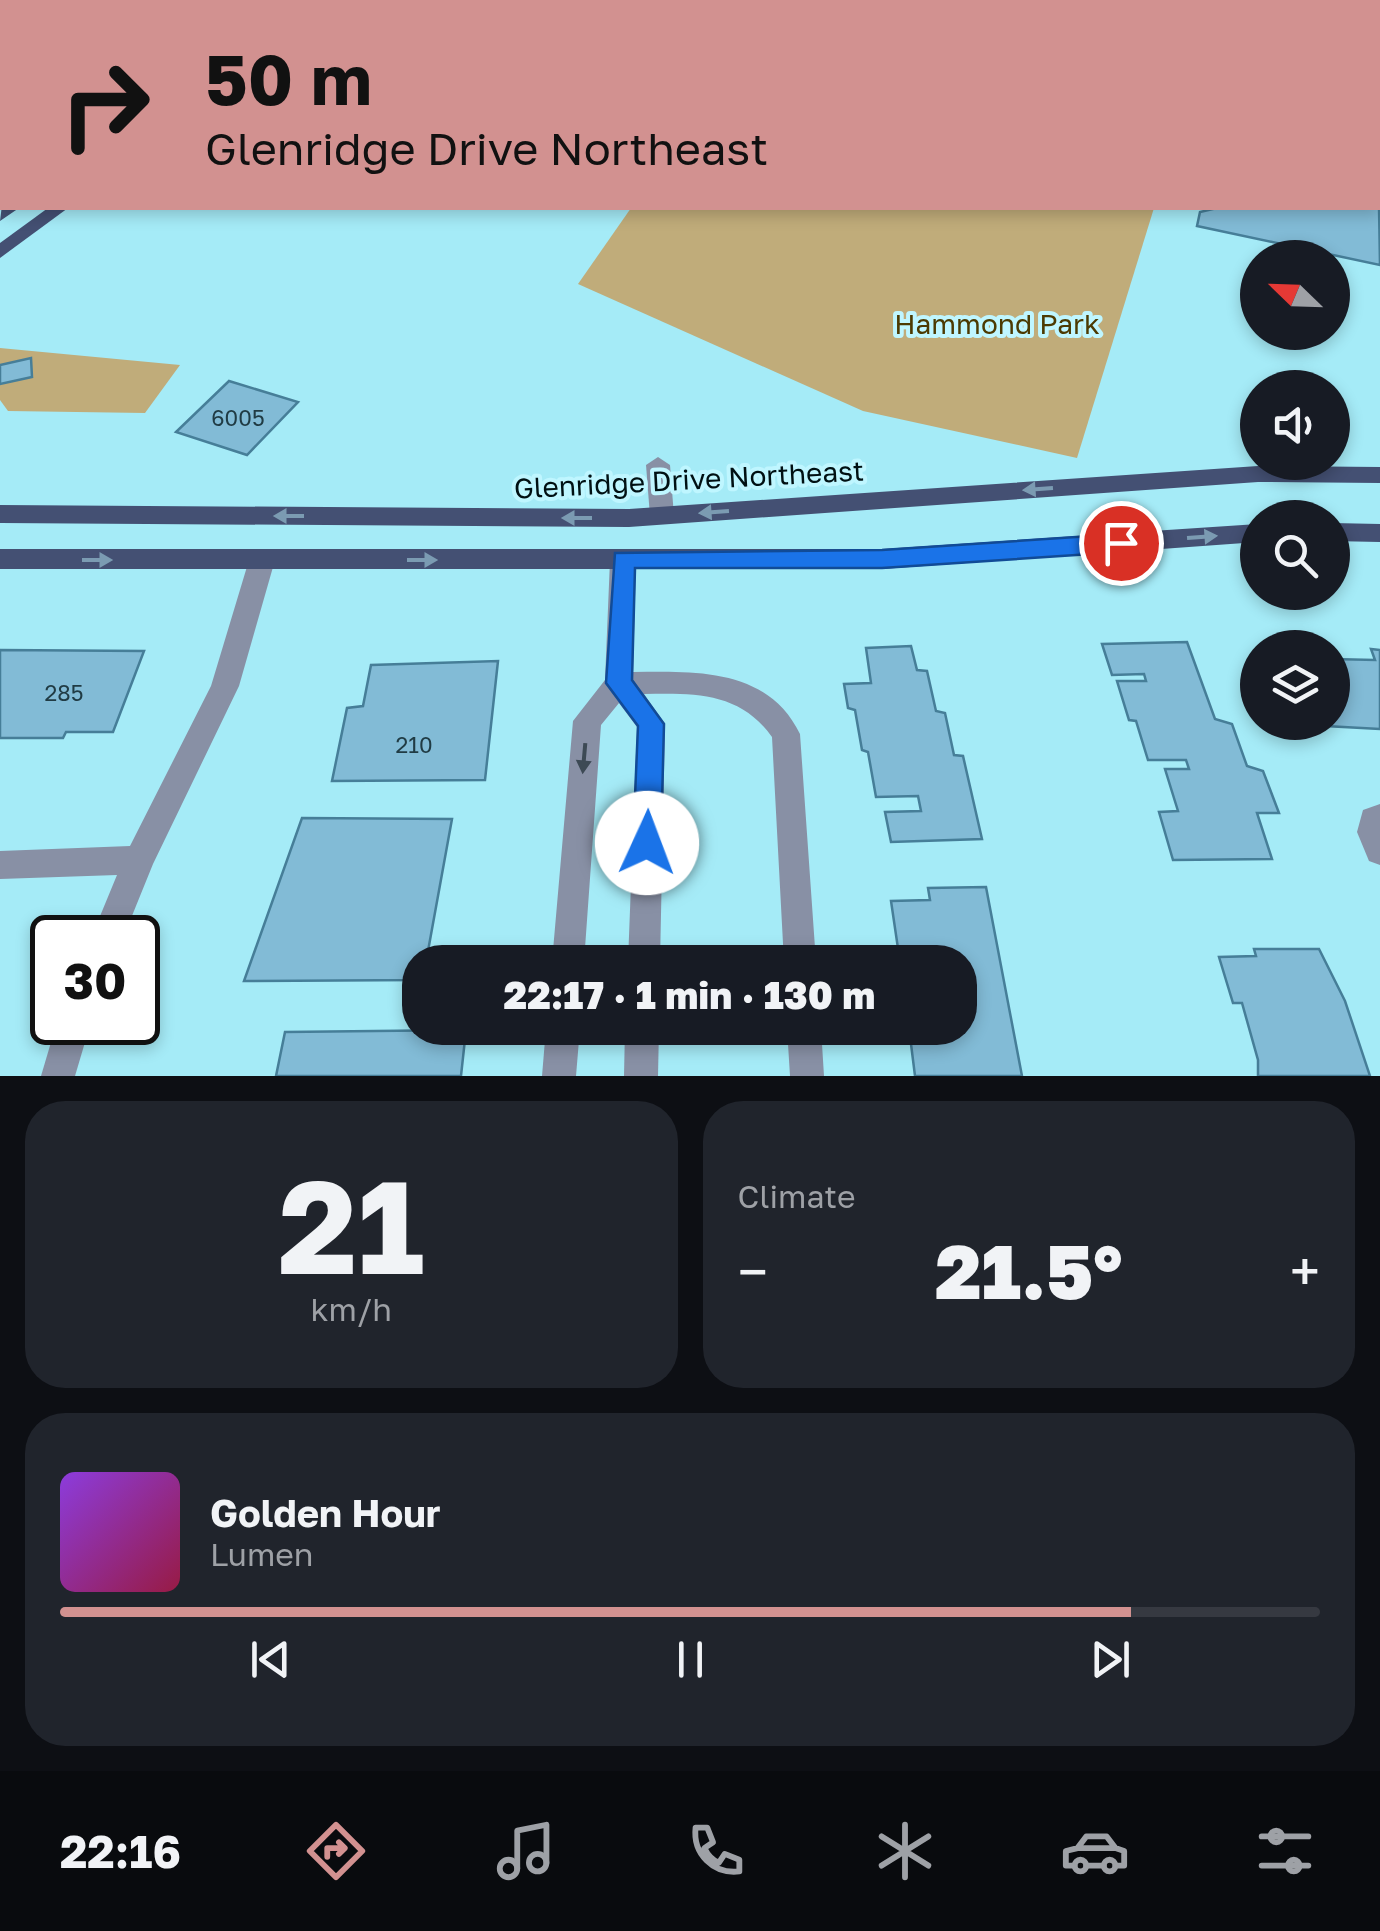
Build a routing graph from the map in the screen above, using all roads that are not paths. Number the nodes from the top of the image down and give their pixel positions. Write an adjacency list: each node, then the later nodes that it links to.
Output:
1 (55, 210): 2 (main road)
2 (0, 252)
3 (658, 465): 6 (street)
4 (1380, 475): 6 (main road, Glenridge Drive Northeast, one-way to 6)
5 (0, 514): 6 (main road, Glenridge Drive Northeast, one-way to 5)
6 (662, 516)
7 (1350, 532): 8 (main road)
8 (1380, 532)
9 (1240, 534): 12 (main road, one-way to 9)
10 (0, 560): 11 (main road, one-way to 11)
11 (262, 560): 12 (main road, one-way to 12); 16 (street)
12 (623, 560): 13 (street)
13 (619, 683): 19 (street, one-way to 19); 20 (street); 21 (street)
14 (1380, 817): 15 (street)
15 (1380, 851)
16 (139, 860): 17 (street); 18 (street)
17 (0, 865)
18 (116, 915)
19 (569, 945)
20 (644, 945)
21 (799, 945)
22 (67, 1045): 26 (street)
23 (561, 1045): 27 (street)
24 (642, 1045): 28 (street)
25 (805, 1045): 29 (street)
26 (58, 1076)
27 (559, 1076)
28 (641, 1076)
29 (808, 1076)

